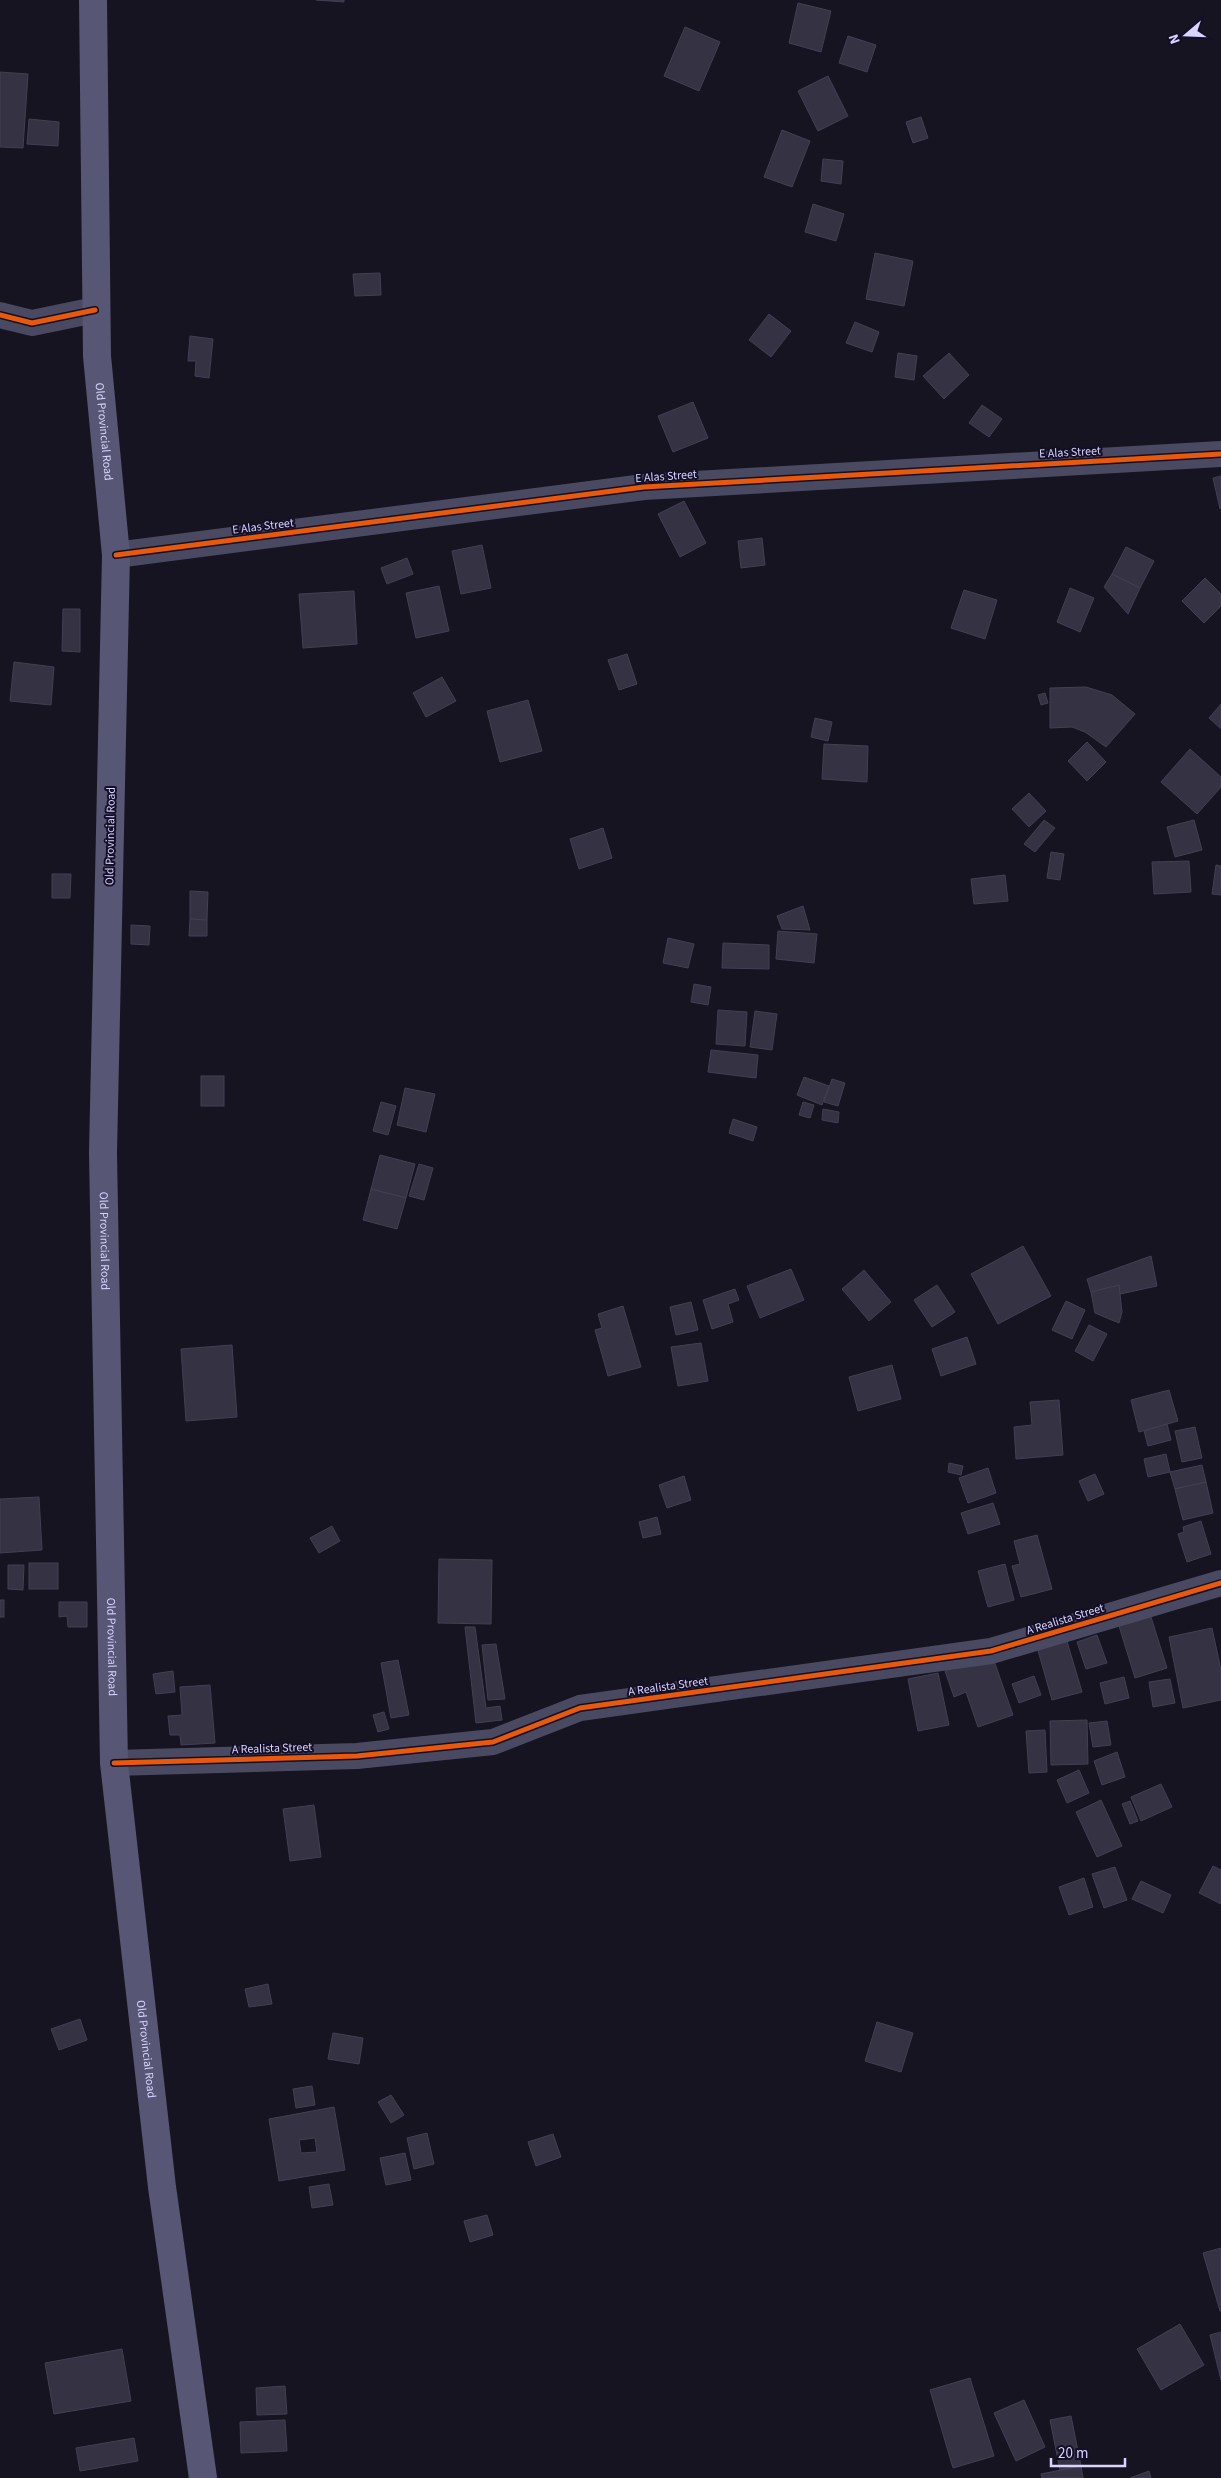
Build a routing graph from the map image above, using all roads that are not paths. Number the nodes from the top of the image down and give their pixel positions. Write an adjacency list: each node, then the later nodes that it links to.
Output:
1 (93, 0): 2 (main road, Old Provincial Road)
2 (95, 310): 3 (street); 5 (main road, Old Provincial Road)
3 (0, 315)
4 (1221, 454): 5 (street, E Alas Street)
5 (116, 555): 7 (main road, Old Provincial Road)
6 (1221, 1583): 7 (street, A Realista Street)
7 (114, 1763): 8 (main road, Old Provincial Road)
8 (203, 2478)

